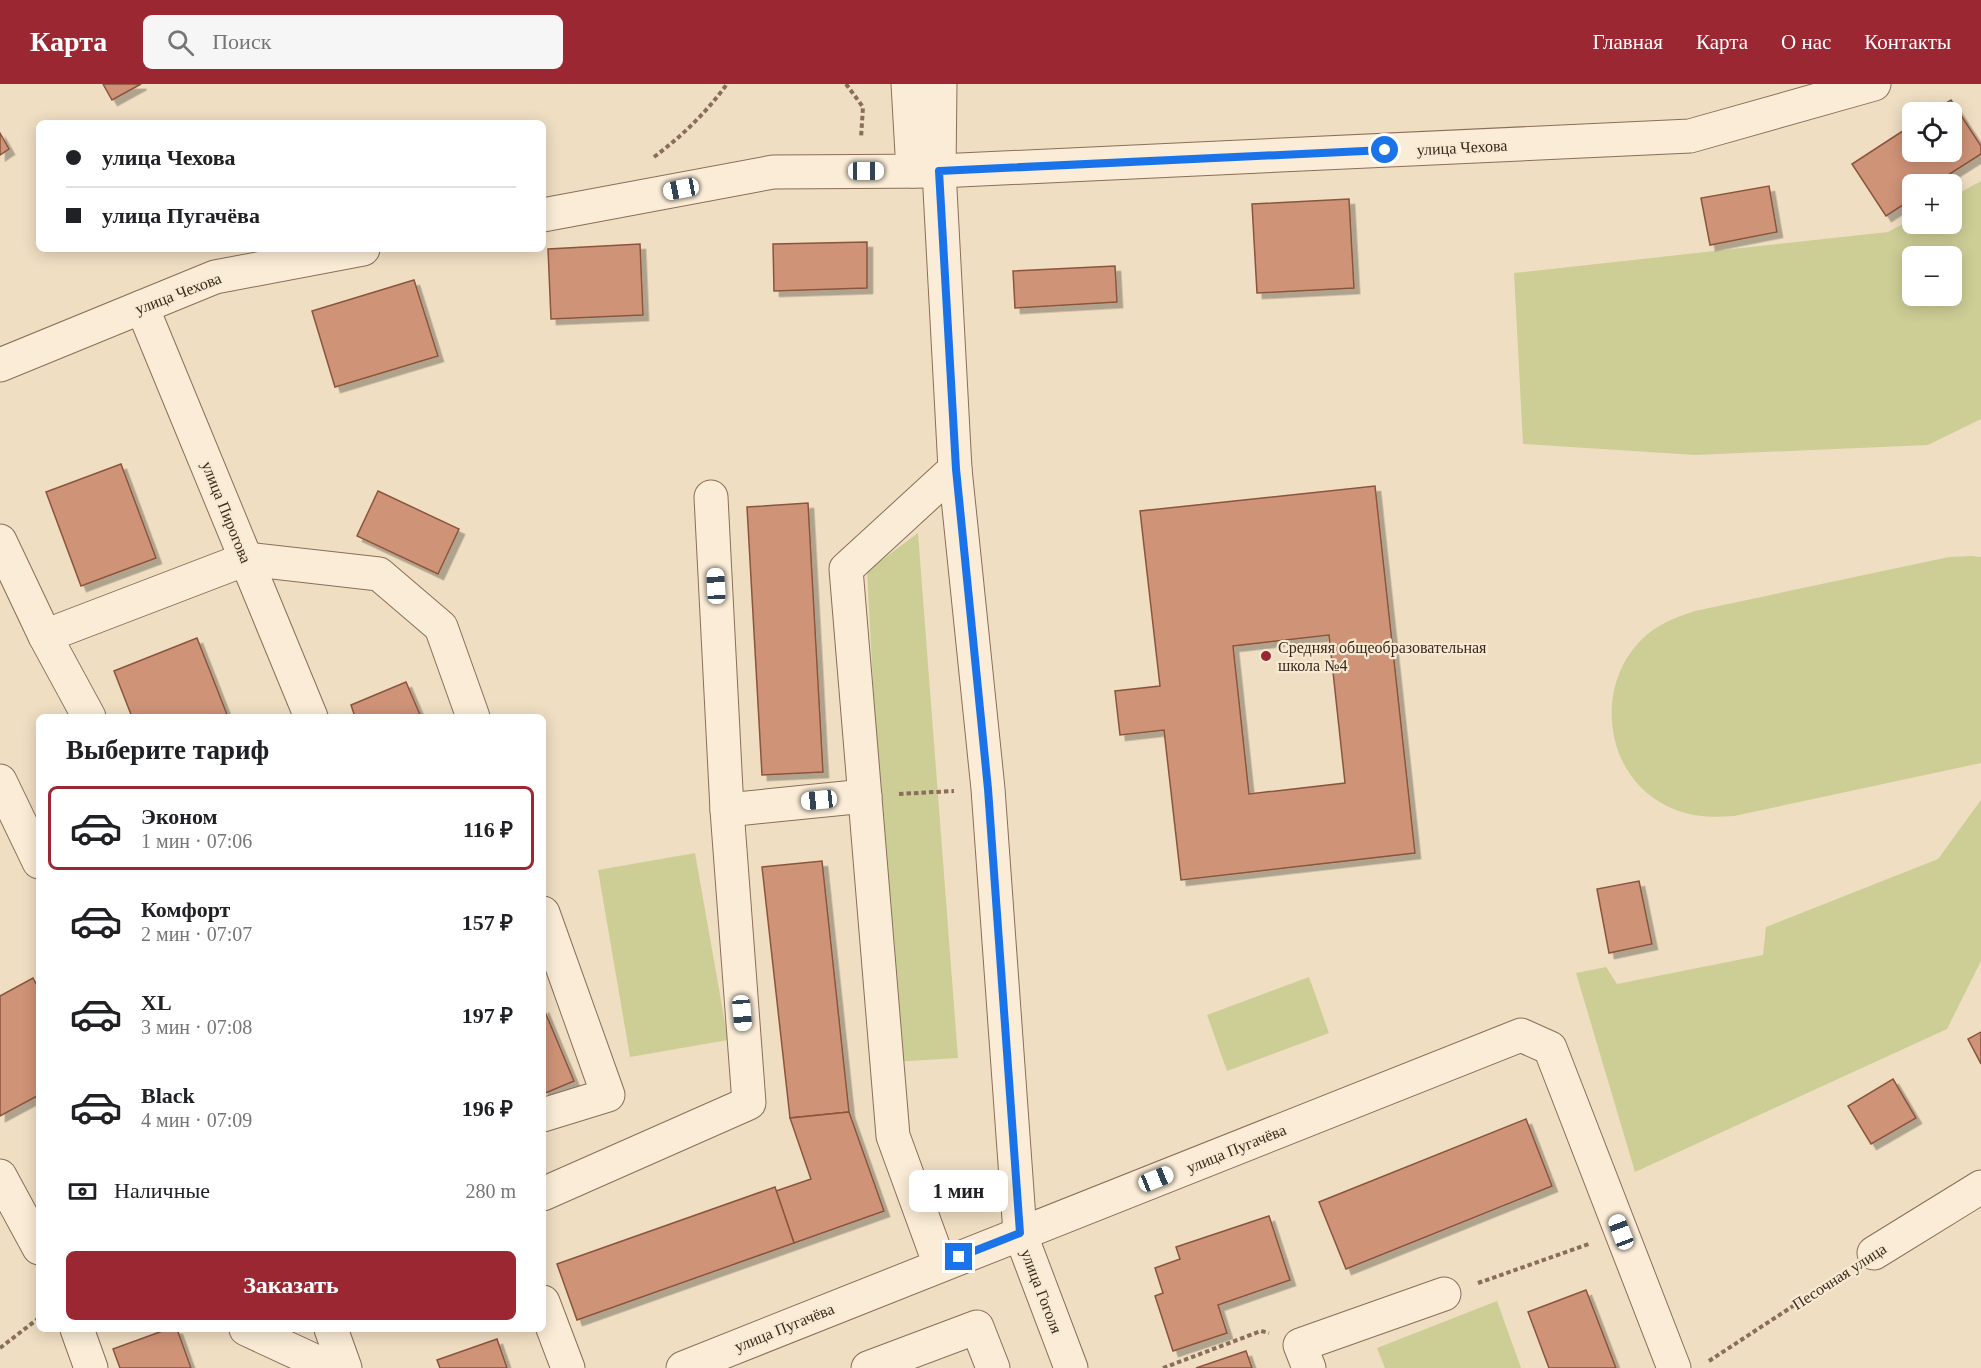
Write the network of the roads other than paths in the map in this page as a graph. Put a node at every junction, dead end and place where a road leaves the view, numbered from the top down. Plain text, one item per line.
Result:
1 (908, 84) edge
2 (940, 84) edge
3 (1874, 84) edge
4 (926, 171) junction
5 (546, 214) edge
6 (347, 252) edge
7 (142, 307) junction
8 (0, 365) edge
9 (956, 469) junction
10 (711, 497) dead end
11 (0, 541) edge
12 (246, 559) junction
13 (45, 636) junction
14 (86, 714) edge
15 (310, 714) edge
16 (472, 714) edge
17 (0, 781) edge
18 (865, 796) junction
19 (727, 810) junction
20 (36, 856) edge
21 (546, 921) edge
22 (546, 1114) edge
23 (0, 1176) edge
24 (1981, 1186) edge
25 (546, 1193) edge
26 (1020, 1233) junction
27 (36, 1242) edge
28 (1874, 1253) road end
29 (940, 1265) junction
30 (1444, 1294) road end
31 (546, 1310) edge
32 (78, 1332) edge
33 (252, 1332) edge
34 (332, 1332) edge
35 (1305, 1357) edge
36 (91, 1368) edge
37 (330, 1368) edge
38 (345, 1368) edge
39 (568, 1368) edge
40 (683, 1368) edge
41 (868, 1368) edge
42 (993, 1368) edge
43 (1071, 1368) edge
44 (1674, 1368) edge

1 - 4 street
2 - 4 street
3 - 4 street, улица Чехова
4 - 5 street, улица Чехова
4 - 9 street, улица Гоголя
6 - 7 street, улица Чехова
7 - 8 street, улица Чехова
7 - 12 street, улица Пирогова
9 - 18 street
9 - 26 street, улица Гоголя
10 - 19 street
11 - 13 street
12 - 13 street
12 - 15 street, улица Пирогова
12 - 16 street
13 - 14 street
17 - 20 street
18 - 19 street
18 - 29 street
19 - 25 street
21 - 22 street
23 - 27 street
24 - 28 street, Песочная улица
26 - 29 street, улица Пугачёва
26 - 43 street, улица Гоголя
26 - 44 street, улица Пугачёва
29 - 40 street, улица Пугачёва
30 - 35 street
31 - 39 street
32 - 36 street
33 - 37 street
34 - 38 street
41 - 42 street

